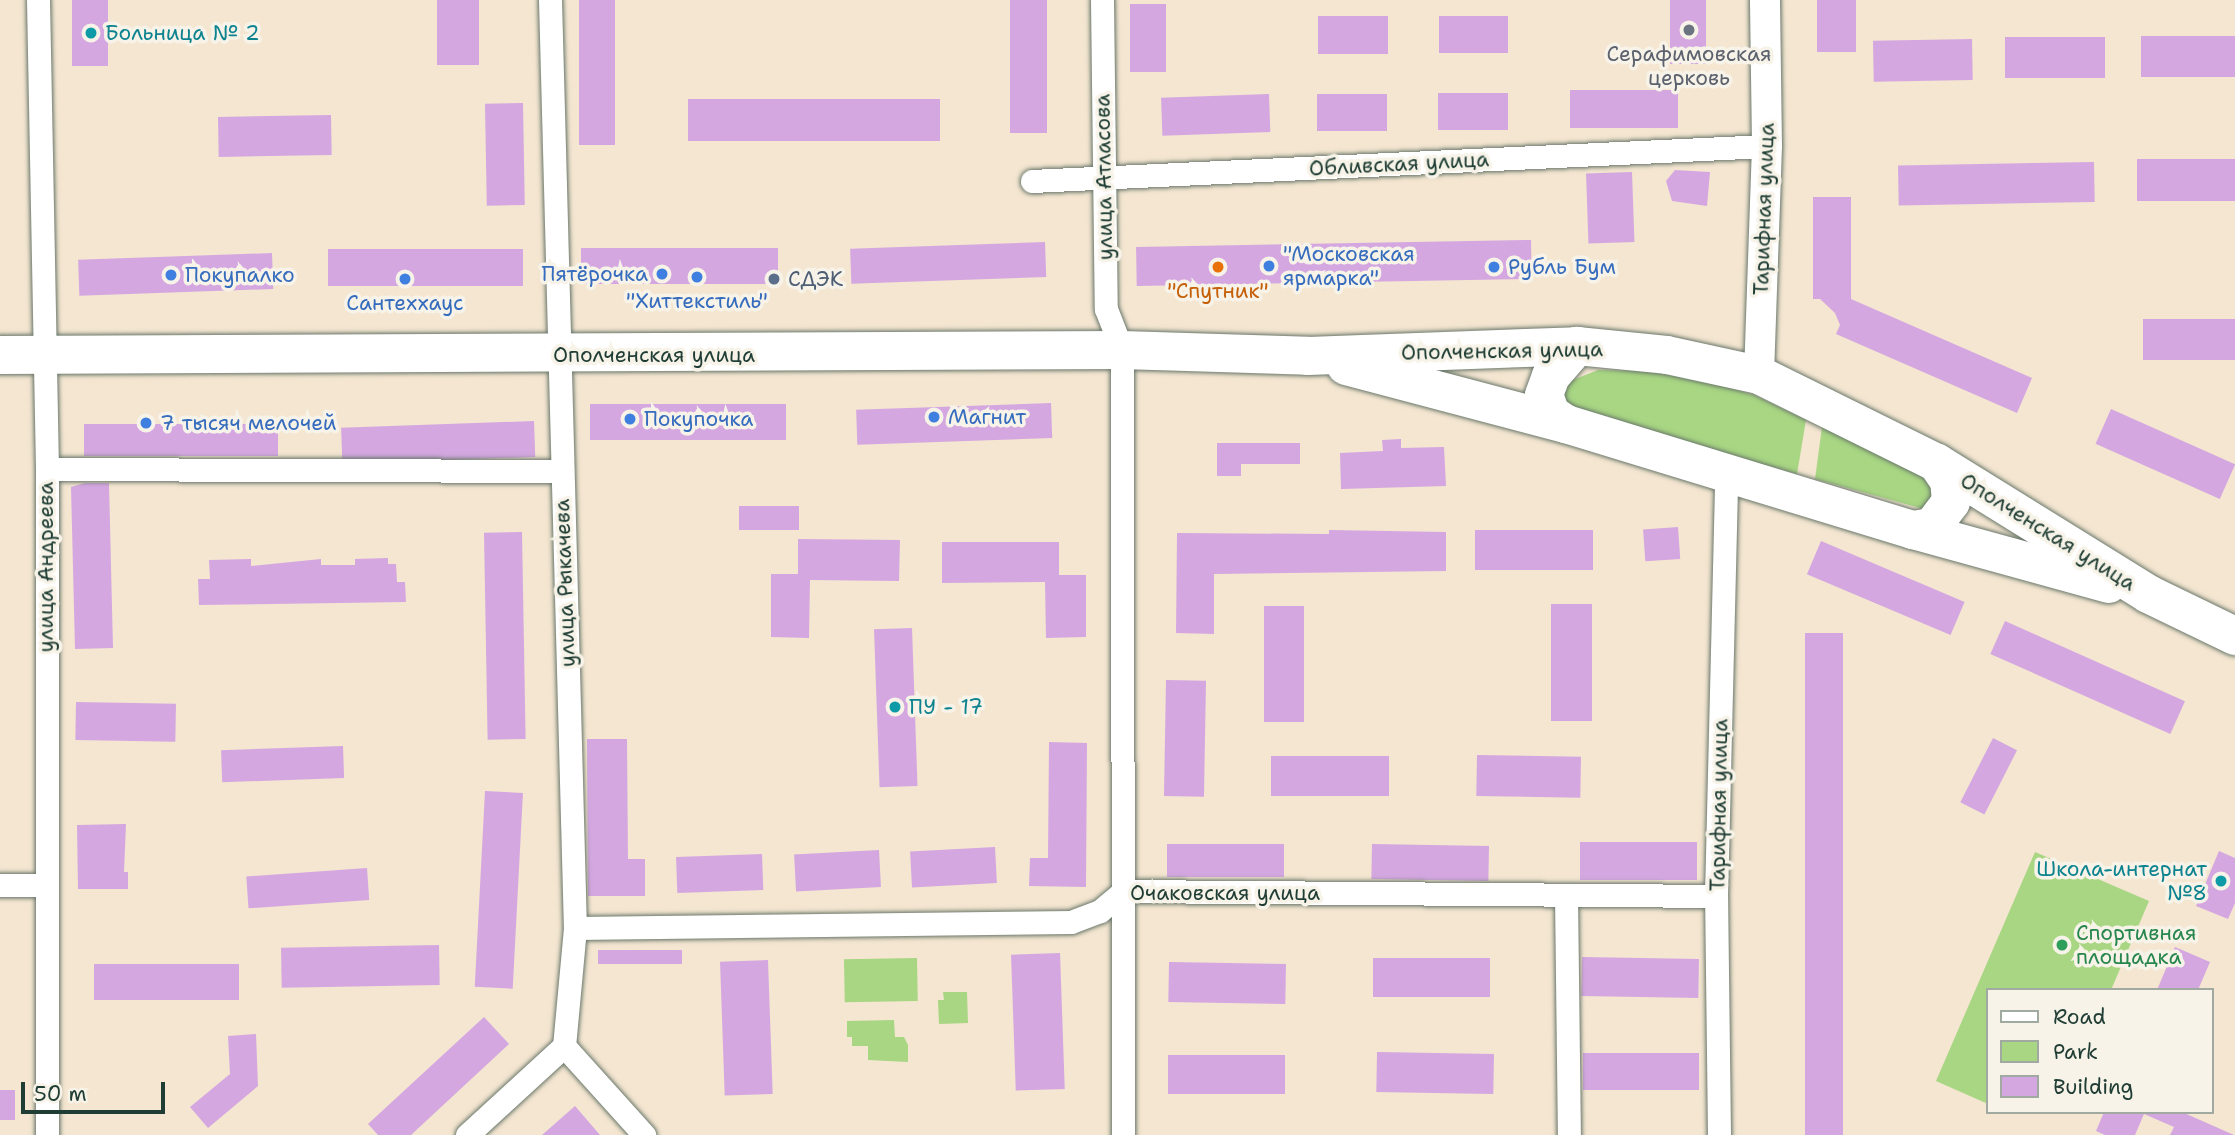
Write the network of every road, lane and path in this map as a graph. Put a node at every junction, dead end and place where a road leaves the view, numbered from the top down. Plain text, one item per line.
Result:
1 (38, 0) edge
2 (550, 0) edge
3 (1102, 0) edge
4 (1765, 0) edge
5 (1767, 146) junction
6 (1105, 178) junction
7 (1032, 181) dead end
8 (1577, 346) junction
9 (1122, 350) junction
10 (0, 355) edge
11 (558, 356) junction
12 (1308, 356) junction
13 (44, 357) junction
14 (1759, 375) junction
15 (1566, 424) junction
16 (1937, 463) junction
17 (47, 469) junction
18 (562, 471) junction
19 (1726, 475) junction
20 (1913, 530) junction
21 (2148, 594) junction
22 (2235, 636) edge
23 (0, 885) edge
24 (44, 885) junction
25 (1124, 891) junction
26 (1566, 895) junction
27 (1716, 896) junction
28 (575, 928) junction
29 (564, 1046) junction
30 (47, 1135) edge
31 (467, 1135) edge
32 (644, 1135) edge
33 (1124, 1135) edge
34 (1569, 1135) edge
35 (1719, 1135) edge

1 - 13 street, улица Андреева
2 - 11 street, улица Рыкачева
3 - 6 street, улица Атласова
4 - 5 street, Тарифная улица
5 - 6 street, Обливская улица
5 - 14 street, Тарифная улица
6 - 7 street, Обливская улица
6 - 9 street, улица Атласова
8 - 12 highway, Ополченская улица
8 - 14 highway, Ополченская улица
8 - 15 highway
9 - 11 highway, Ополченская улица
9 - 12 highway, Ополченская улица
9 - 25 street
10 - 13 highway, Ополченская улица
11 - 13 highway, Ополченская улица
11 - 18 street, улица Рыкачева
12 - 15 highway, Ополченская улица
13 - 17 street, улица Андреева
14 - 16 highway, Ополченская улица
15 - 19 highway, Ополченская улица
16 - 20 highway
16 - 21 highway, Ополченская улица
17 - 18 street
17 - 24 street, улица Андреева
18 - 28 street, улица Рыкачева
19 - 20 highway, Ополченская улица
19 - 27 street, Тарифная улица
20 - 21 highway, Ополченская улица
21 - 22 highway
23 - 24 street
24 - 30 street, улица Андреева
25 - 26 street, Очаковская улица
25 - 28 street, Очаковская улица
25 - 33 street
26 - 27 street, Очаковская улица
26 - 34 street
27 - 35 street, Тарифная улица
28 - 29 street, улица Рыкачева
29 - 31 street
29 - 32 street

